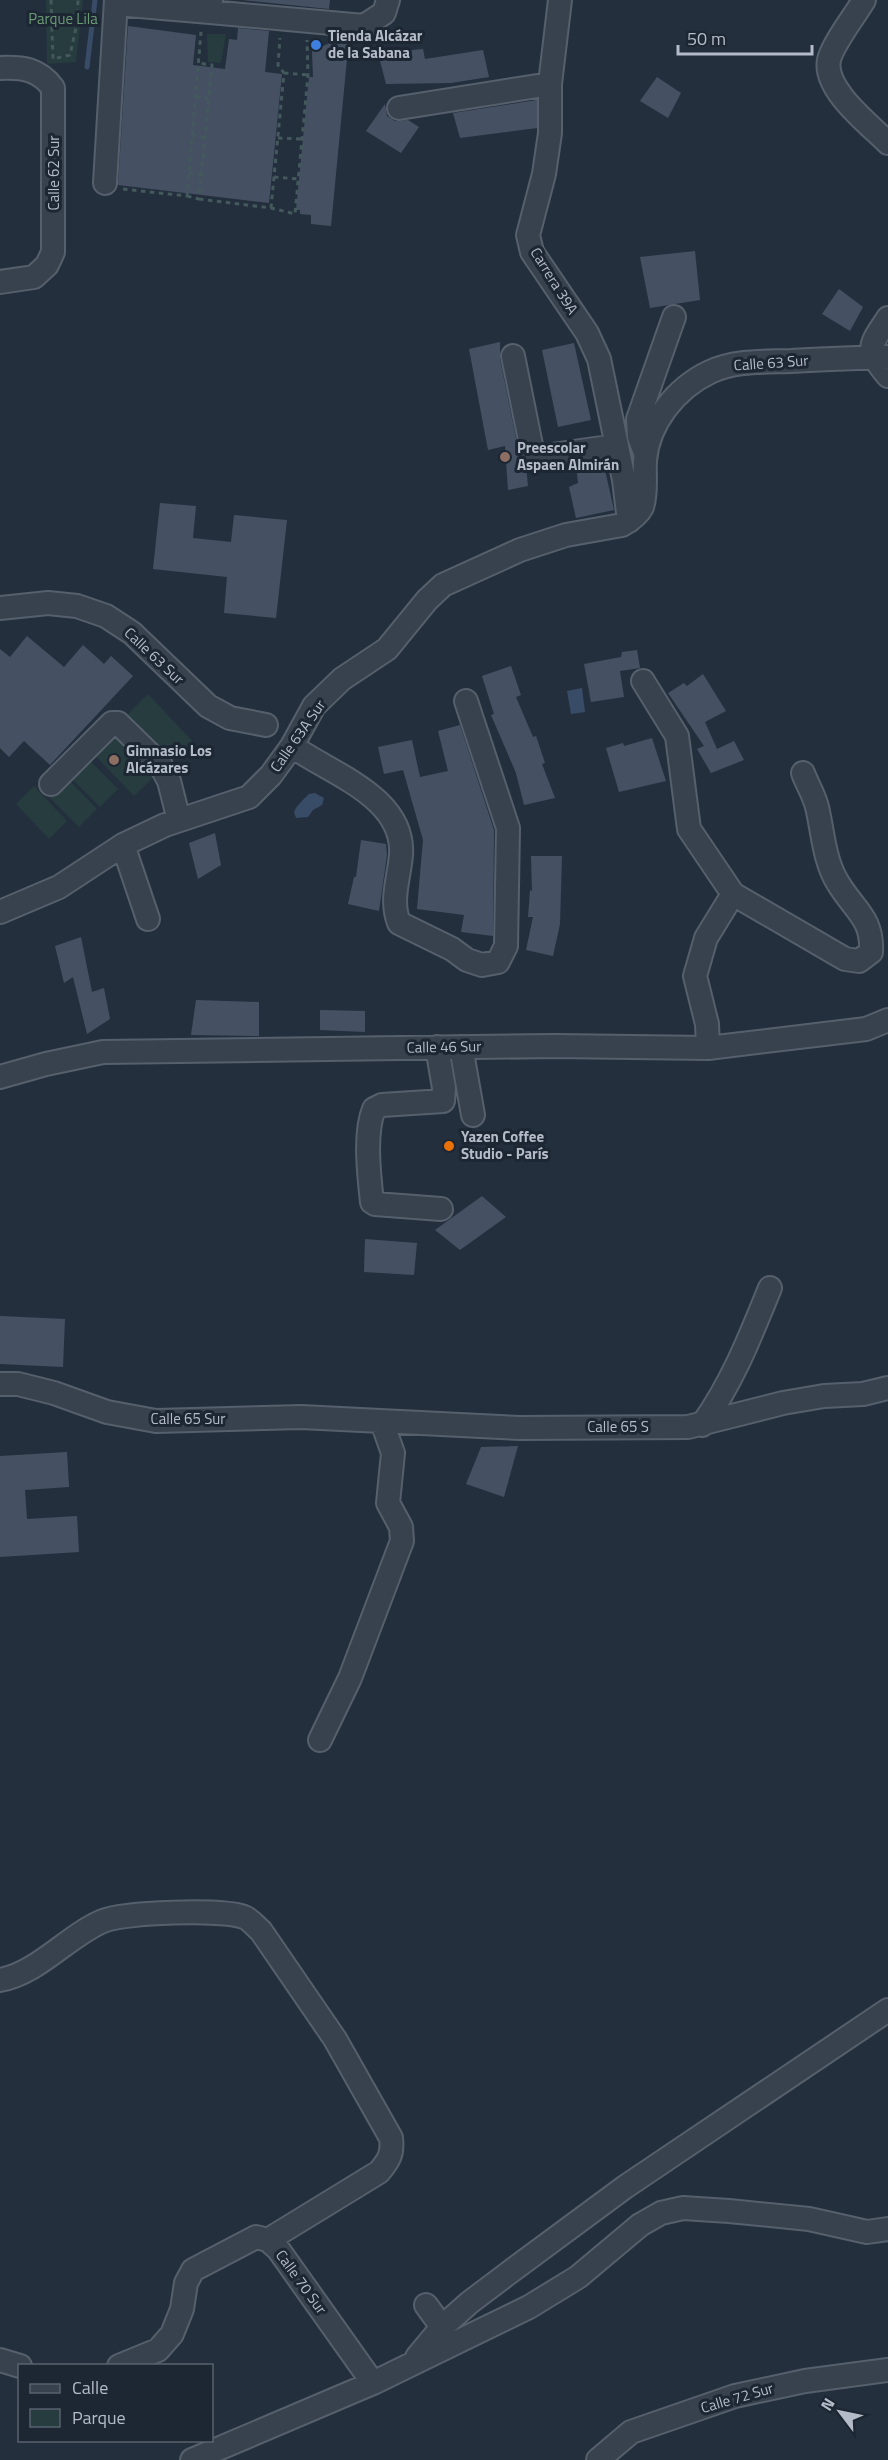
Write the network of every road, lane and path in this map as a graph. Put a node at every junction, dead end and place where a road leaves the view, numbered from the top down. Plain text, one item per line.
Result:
1 (51, 0) edge
2 (78, 0) edge
3 (388, 0) edge
4 (560, 0) edge
5 (864, 0) edge
6 (116, 2) edge
7 (207, 14) edge
8 (52, 21) junction
9 (77, 23) junction
10 (281, 29) dead end
11 (307, 32) dead end
12 (198, 63) junction
13 (0, 68) edge
14 (284, 73) junction
15 (308, 75) junction
16 (550, 84) junction
17 (196, 96) junction
18 (208, 99) junction
19 (399, 108) dead end
20 (192, 135) junction
21 (205, 138) junction
22 (278, 138) junction
23 (302, 140) junction
24 (888, 143) edge
25 (189, 173) junction
26 (202, 175) junction
27 (274, 177) junction
28 (298, 179) junction
29 (113, 186) joint
30 (187, 196) junction
31 (199, 199) junction
32 (271, 208) junction
33 (0, 282) edge
34 (674, 317) dead end
35 (888, 318) edge
36 (513, 356) dead end
37 (881, 357) edge
38 (888, 376) edge
39 (616, 446) junction
40 (645, 454) junction
41 (620, 524) junction
42 (0, 608) edge
43 (643, 681) dead end
44 (466, 702) dead end
45 (267, 725) dead end
46 (292, 746) junction
47 (803, 772) dead end
48 (51, 784) dead end
49 (179, 820) junction
50 (123, 845) junction
51 (733, 894) junction
52 (0, 912) edge
53 (148, 919) dead end
54 (888, 1020) edge
55 (437, 1047) junction
56 (461, 1047) junction
57 (708, 1048) junction
58 (0, 1077) edge
59 (472, 1115) dead end
60 (441, 1209) dead end
61 (770, 1288) dead end
62 (0, 1384) edge
63 (888, 1388) edge
64 (344, 1420) joint
65 (382, 1422) junction
66 (702, 1425) junction
67 (320, 1740) dead end
68 (0, 1980) edge
69 (888, 2010) edge
70 (888, 2229) edge
71 (268, 2240) junction
72 (506, 2275) junction
73 (426, 2305) dead end
74 (529, 2307) junction
75 (442, 2327) junction
76 (0, 2360) edge
77 (413, 2362) junction
78 (124, 2364) edge
79 (18, 2365) edge
80 (888, 2370) edge
81 (373, 2384) junction
82 (192, 2460) edge
83 (598, 2460) edge

1 - 8 path
2 - 9 path
3 - 7 street
4 - 16 street, Carrera 39A
5 - 24 street
6 - 7 street
6 - 29 street
7 - 12 path
8 - 9 path
8 - 9 path
10 - 14 path
11 - 15 path
12 - 17 path
12 - 18 path
13 - 33 street, Calle 62 Sur
14 - 15 path
14 - 22 path
15 - 23 path
16 - 19 street
16 - 39 street, Carrera 39A
17 - 18 path
17 - 20 path
18 - 21 path
20 - 21 path
20 - 25 path
21 - 26 path
22 - 23 path
22 - 27 path
23 - 28 path
25 - 26 path
25 - 30 path
26 - 31 path
27 - 28 path
27 - 32 path
28 - 32 path
29 - 30 path
30 - 31 path
31 - 32 path
34 - 40 street
35 - 37 street
36 - 39 street
37 - 38 street
37 - 40 street, Calle 63 Sur
39 - 41 street, Carrera 39A
40 - 41 street, Calle 63 Sur
41 - 46 street, Calle 63A Sur
42 - 45 street, Calle 63 Sur
43 - 51 street
44 - 46 street
46 - 49 street, Calle 63A Sur
47 - 51 street
48 - 49 street
49 - 50 street, Calle 63A Sur
50 - 52 street, Calle 63A Sur
50 - 53 street
51 - 57 street
54 - 57 street, Calle 46 Sur
55 - 56 street, Calle 46 Sur
55 - 58 street, Calle 46 Sur
55 - 60 street
56 - 57 street, Calle 46 Sur
56 - 59 street
61 - 66 street
62 - 64 street, Calle 65 Sur
63 - 66 street, Calle 65 S
64 - 65 street, Calle 65 S
65 - 66 street, Calle 65 S
65 - 67 street
68 - 71 street
69 - 72 street
70 - 74 street
71 - 78 street, Calle 70 Sur
71 - 81 street, Calle 70 Sur
72 - 74 street
72 - 75 street
73 - 75 street
74 - 77 street
75 - 77 street
76 - 79 street
77 - 81 street
80 - 83 street, Calle 72 Sur
81 - 82 street

